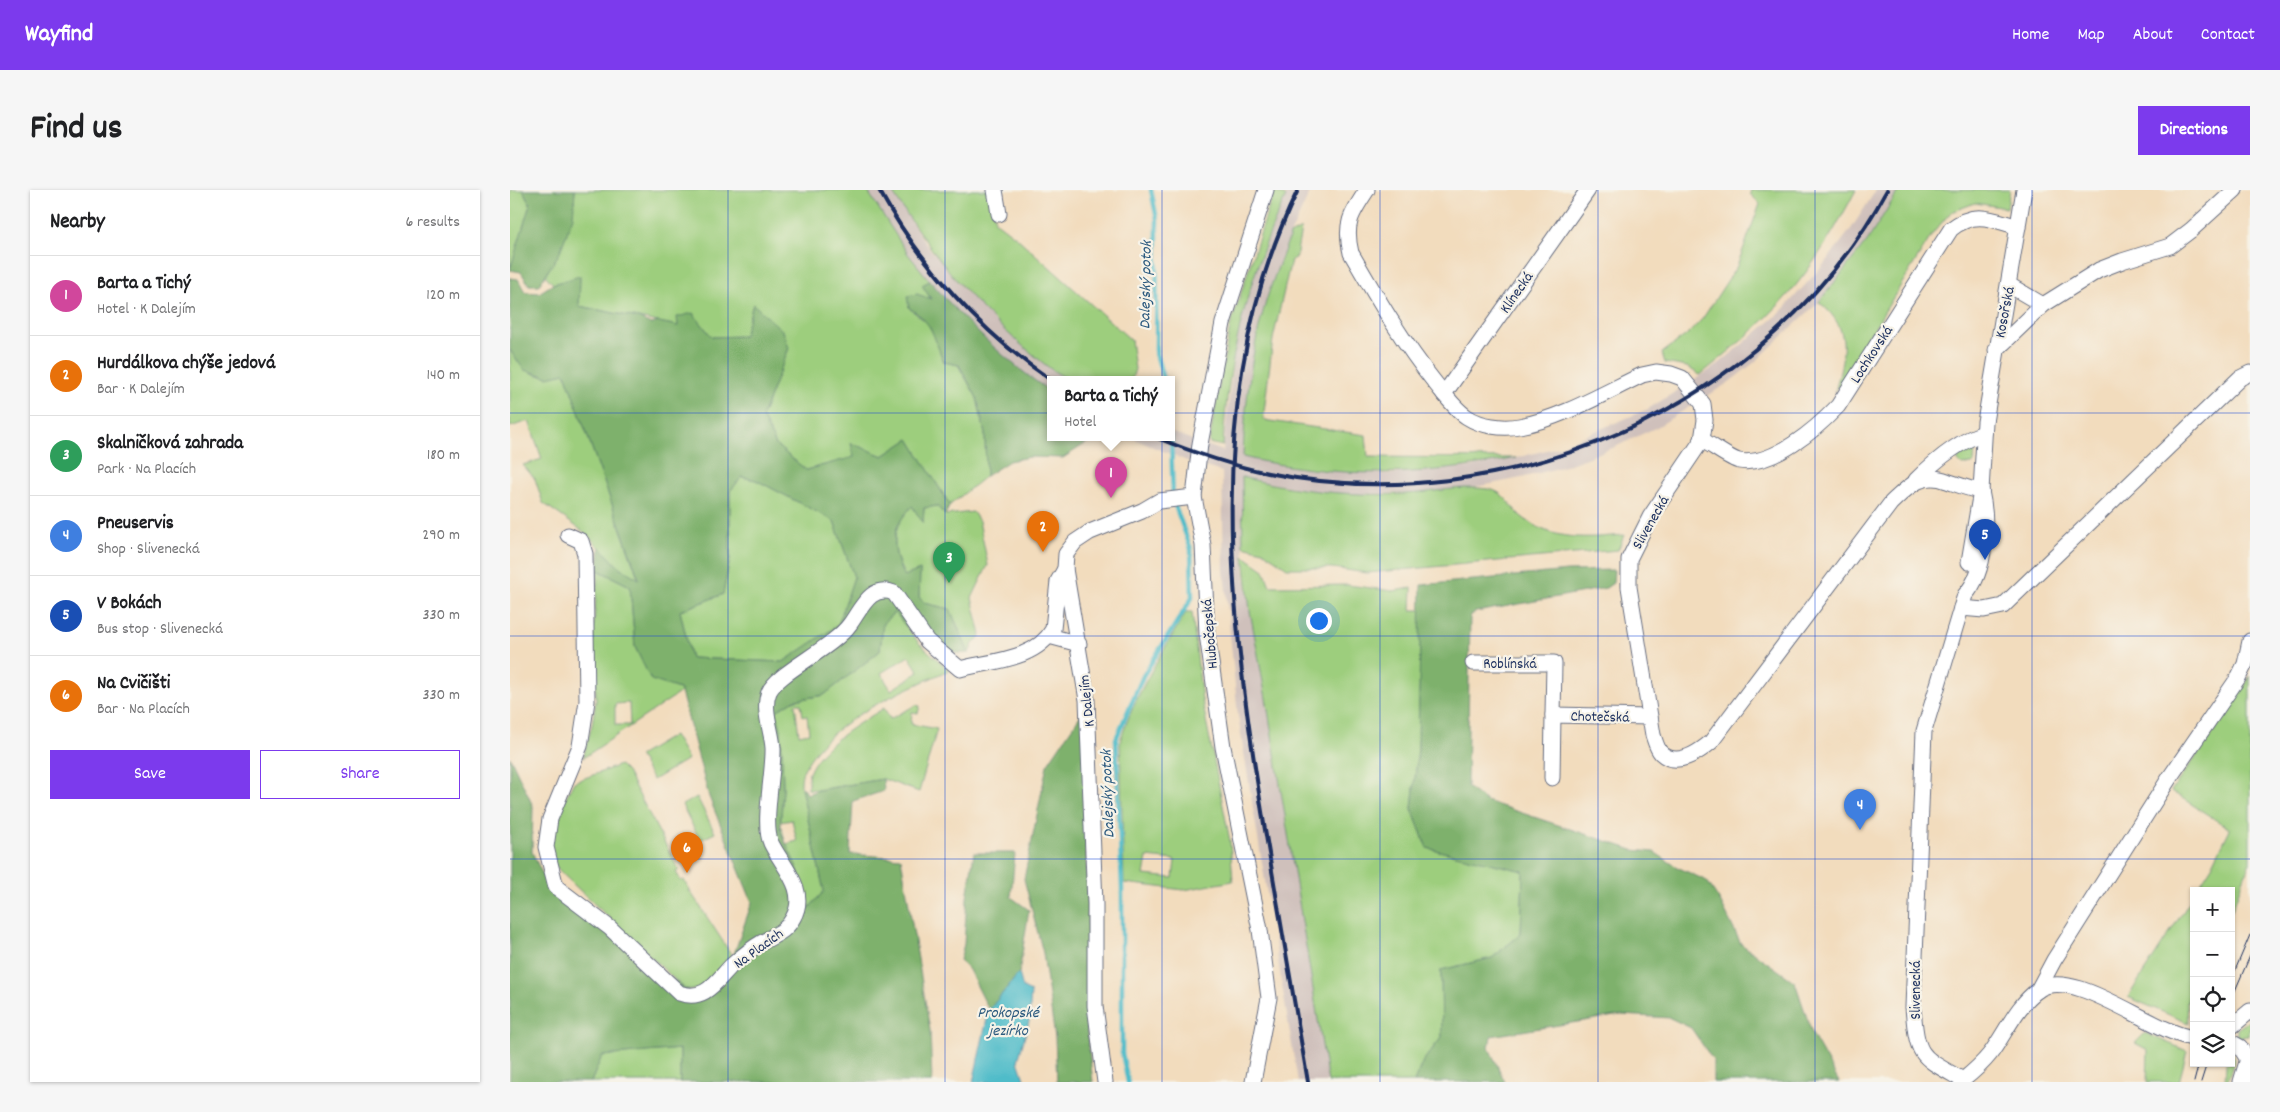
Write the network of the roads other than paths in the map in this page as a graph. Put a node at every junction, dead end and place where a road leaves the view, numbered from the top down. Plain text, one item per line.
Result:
1 (995, 190) edge
2 (1266, 190) edge
3 (1367, 190) edge
4 (1588, 190) edge
5 (2024, 190) edge
6 (2235, 190) edge
7 (999, 214) dead end
8 (2018, 227) junction
9 (2009, 285) junction
10 (2043, 305) junction
11 (1996, 350) junction
12 (2250, 373) edge
13 (1444, 394) junction
14 (1984, 434) junction
15 (1702, 440) junction
16 (1910, 485) junction
17 (1981, 491) junction
18 (1187, 498) junction
19 (568, 535) dead end
20 (1065, 569) junction
21 (1963, 602) junction
22 (1049, 636) junction
23 (2250, 641) edge
24 (1078, 644) junction
25 (1473, 663) dead end
26 (1553, 715) junction
27 (1650, 717) junction
28 (1552, 778) dead end
29 (2038, 990) junction
30 (2250, 1012) edge
31 (2235, 1024) edge
32 (2190, 1037) edge
33 (2235, 1044) edge
34 (2250, 1060) edge
35 (1963, 1081) edge
36 (1106, 1082) edge
37 (1253, 1082) edge
38 (2243, 1082) edge

1 - 7 street
2 - 18 street, Hlubočepská
3 - 13 street, Slivenecká
4 - 13 street, Klínecká
5 - 8 street, Kosořská
6 - 10 street
8 - 9 street, Kosořská
8 - 15 street, Lochkovská
9 - 10 street
9 - 11 street, Kosořská
10 - 11 street
11 - 14 street, Kosořská
12 - 21 street
13 - 15 street, Slivenecká
14 - 16 street
14 - 17 street, Kosořská
15 - 27 street, Slivenecká
16 - 17 street, Slivenecká
16 - 27 street, Slivenecká
17 - 21 street, Slivenecká
18 - 20 street, K Dalejím
18 - 37 street, Hlubočepská
19 - 22 street, Na Placích
20 - 22 street
20 - 24 street, K Dalejím
21 - 35 street, Slivenecká
22 - 24 street
23 - 29 street, Slivenecká
24 - 36 street, K Dalejím
25 - 26 street, Roblínská
26 - 27 street, Chotečská
26 - 28 street, Chotečská
29 - 32 street
29 - 35 street, Slivenecká
30 - 31 street
33 - 34 street
34 - 38 main road

